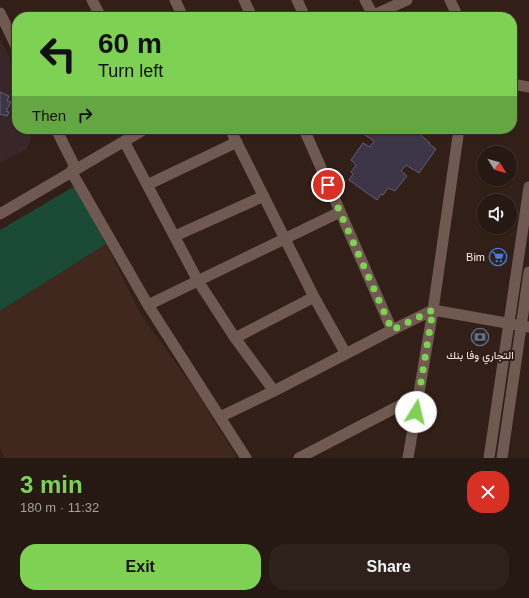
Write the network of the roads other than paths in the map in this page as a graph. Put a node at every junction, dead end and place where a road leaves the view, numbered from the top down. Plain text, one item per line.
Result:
1 (92, 0) edge
2 (175, 0) edge
3 (244, 0) edge
4 (297, 0) edge
5 (365, 0) edge
6 (407, 0) edge
7 (450, 0) edge
8 (98, 12) edge
9 (181, 12) edge
10 (250, 12) edge
11 (303, 12) edge
12 (370, 12) edge
13 (381, 12) edge
14 (456, 12) edge
15 (0, 13) edge
16 (12, 38) edge
17 (517, 85) edge
18 (529, 88) edge
19 (58, 134) edge
20 (136, 134) edge
21 (233, 134) edge
22 (306, 134) edge
23 (458, 134) edge
24 (124, 141) junction
25 (237, 142) junction
26 (73, 170) junction
27 (147, 185) junction
28 (529, 187) edge
29 (264, 196) junction
30 (340, 212) junction
31 (0, 214) edge
32 (175, 236) junction
33 (285, 239) junction
34 (529, 272) edge
35 (198, 281) junction
36 (314, 297) junction
37 (148, 305) junction
38 (433, 310) junction
39 (509, 324) junction
40 (525, 327) edge
41 (392, 330) junction
42 (235, 338) junction
43 (346, 354) junction
44 (274, 391) junction
45 (418, 396) junction
46 (220, 417) junction
47 (246, 458) edge
48 (299, 458) edge
49 (408, 458) edge
50 (489, 458) edge
51 (502, 458) edge

1 - 8 street
2 - 9 street
3 - 10 street
4 - 11 street
5 - 12 street
6 - 13 street
7 - 14 street
15 - 16 street
17 - 18 street
19 - 26 street
20 - 24 street
21 - 25 street
22 - 30 street
23 - 38 street
24 - 26 street
24 - 27 street
25 - 27 street
25 - 29 street
26 - 31 street
26 - 37 street
27 - 32 street
28 - 39 street
29 - 32 street
29 - 33 street
30 - 33 street
30 - 41 street
32 - 35 street
33 - 35 street
33 - 36 street
34 - 40 street
35 - 37 street
35 - 42 street
36 - 42 street
36 - 43 street
37 - 46 street
38 - 39 street
38 - 41 street
38 - 45 street
39 - 40 street
39 - 50 street
40 - 51 street
41 - 43 street
42 - 44 street
43 - 44 street
44 - 46 street
45 - 48 street
45 - 49 street
46 - 47 street

